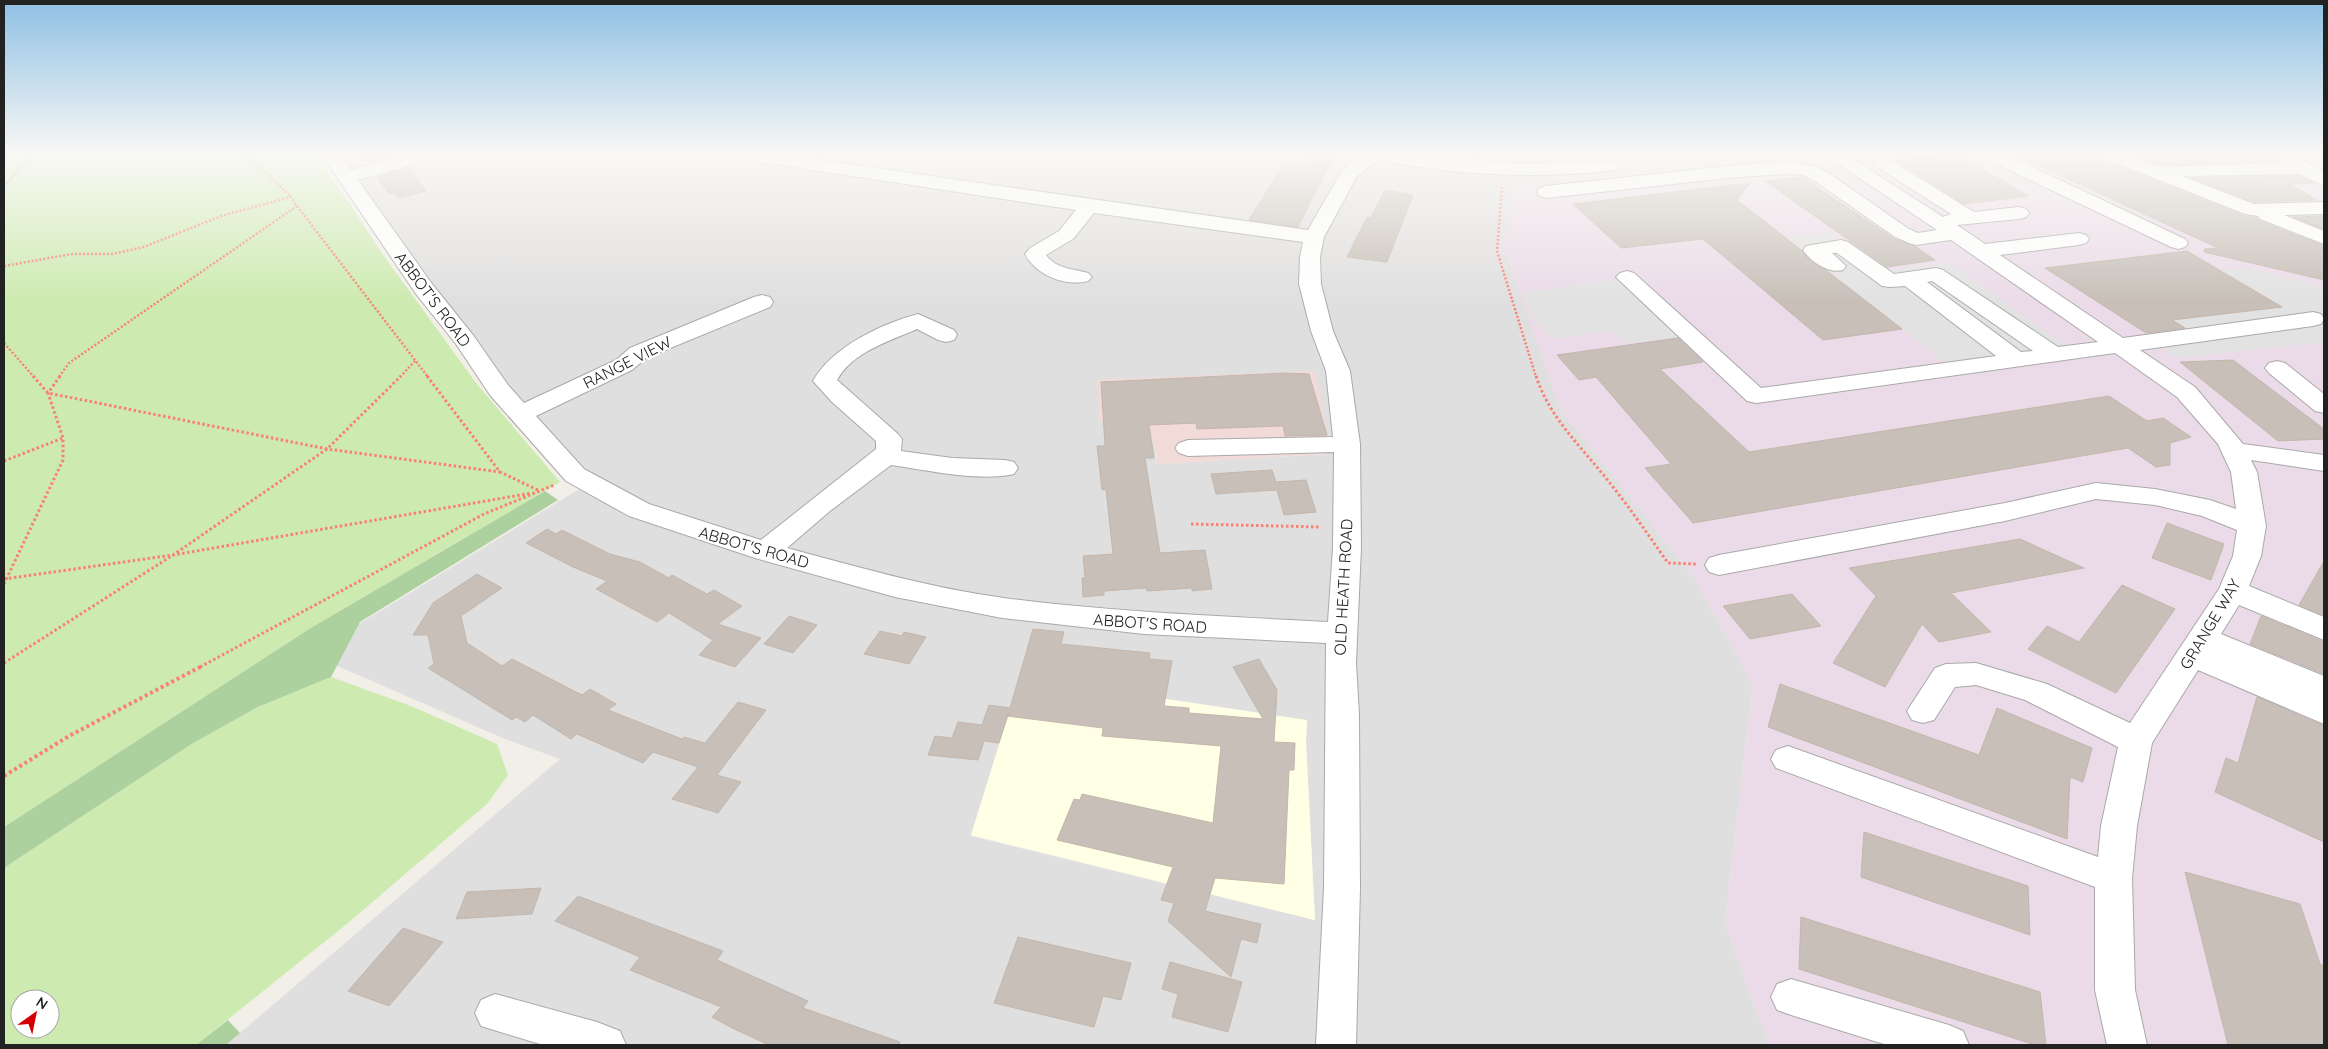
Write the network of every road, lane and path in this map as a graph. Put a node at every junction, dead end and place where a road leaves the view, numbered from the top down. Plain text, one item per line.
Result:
1 (268, 204) edge
2 (365, 204) edge
3 (1074, 204) edge
4 (1333, 204) edge
5 (1503, 204) edge
6 (1860, 204) edge
7 (1919, 204) edge
8 (1931, 204) edge
9 (2095, 204) edge
10 (2236, 204) edge
11 (297, 206) joint
12 (1088, 206) junction
13 (2324, 208) edge
14 (2252, 210) junction
15 (2019, 213) dead end
16 (1954, 224) junction
17 (1314, 237) junction
18 (2324, 238) edge
19 (2079, 239) dead end
20 (2178, 243) dead end
21 (1980, 251) junction
22 (4, 266) edge
23 (1836, 266) dead end
24 (1081, 277) dead end
25 (1627, 277) dead end
26 (1909, 279) junction
27 (762, 302) dead end
28 (2313, 319) dead end
29 (946, 335) dead end
30 (4, 343) edge
31 (2116, 346) junction
32 (2054, 355) junction
33 (2016, 360) junction
34 (415, 361) junction
35 (2277, 368) dead end
36 (48, 393) junction
37 (2324, 406) edge
38 (521, 414) junction
39 (63, 438) junction
40 (1347, 444) junction
41 (1188, 448) dead end
42 (326, 449) junction
43 (2234, 450) junction
44 (886, 456) junction
45 (4, 462) edge
46 (2324, 463) edge
47 (1005, 468) dead end
48 (500, 472) junction
49 (575, 475) junction
50 (540, 491) junction
51 (1191, 524) dead end
52 (2252, 526) junction
53 (1347, 527) junction
54 (765, 551) junction
55 (172, 555) junction
56 (1719, 565) joint
57 (5, 579) edge
58 (4, 584) edge
59 (2233, 591) junction
60 (2324, 629) edge
61 (1341, 633) junction
62 (2197, 647) junction
63 (4, 663) edge
64 (2324, 689) edge
65 (1923, 711) dead end
66 (2324, 712) edge
67 (2136, 741) junction
68 (1788, 759) dead end
69 (4, 776) edge
70 (2114, 878) junction
71 (1791, 997) dead end
72 (496, 1013) dead end
73 (606, 1045) edge
74 (1336, 1045) edge
75 (1949, 1045) edge
76 (2127, 1045) edge

1 - 22 path
2 - 38 street, ABBOT'S ROAD
3 - 12 street
4 - 17 street, OLD HEATH ROAD
5 - 56 path
6 - 16 street
7 - 16 street, GRANGE WAY
8 - 16 street
9 - 20 street
10 - 14 street
11 - 34 path
11 - 36 path
12 - 17 street
12 - 24 street
13 - 14 street
14 - 18 street
15 - 16 street
16 - 21 street, GRANGE WAY
17 - 40 street, OLD HEATH ROAD
19 - 21 street
21 - 31 street, GRANGE WAY
23 - 26 street
25 - 33 street
26 - 32 street
26 - 33 street
27 - 38 street, RANGE VIEW
28 - 31 street
29 - 44 street
30 - 36 path
31 - 32 street
31 - 43 street, GRANGE WAY
32 - 33 street
34 - 42 path
34 - 48 path
35 - 37 street
36 - 39 path
36 - 42 path
38 - 49 street, ABBOT'S ROAD
39 - 45 path
39 - 57 path
40 - 41 street
40 - 53 street, OLD HEATH ROAD
42 - 48 path
42 - 55 path
43 - 46 street
43 - 52 street, GRANGE WAY
44 - 47 street
44 - 54 street
48 - 50 path
49 - 50 path
49 - 54 street, ABBOT'S ROAD
50 - 55 path
50 - 69 path
51 - 53 path
52 - 56 street
52 - 59 street, GRANGE WAY
53 - 61 street, OLD HEATH ROAD
54 - 61 street, ABBOT'S ROAD
55 - 57 path
55 - 63 path
57 - 58 path
59 - 60 street
59 - 62 street, GRANGE WAY
61 - 74 street, OLD HEATH ROAD
62 - 64 street
62 - 66 street
62 - 67 street, GRANGE WAY
65 - 67 street
67 - 70 street, GRANGE WAY
68 - 70 street
70 - 76 street, GRANGE WAY
71 - 75 street
72 - 73 street

